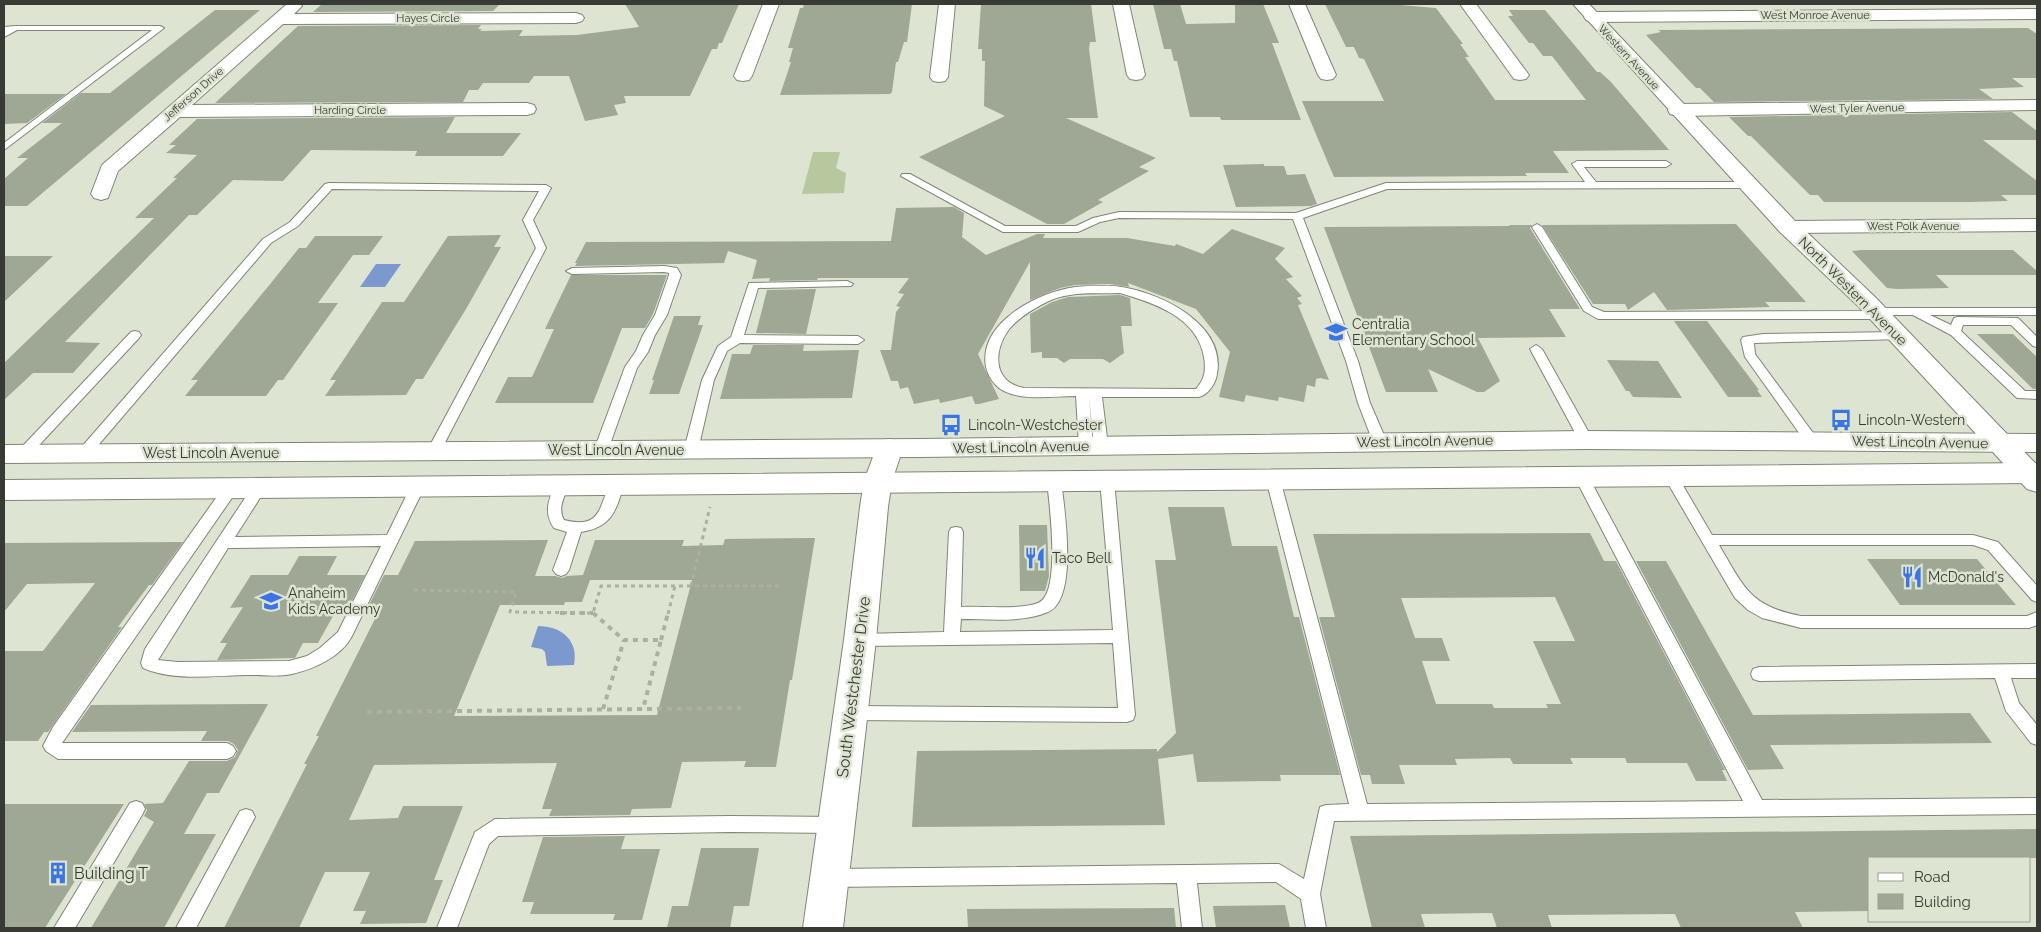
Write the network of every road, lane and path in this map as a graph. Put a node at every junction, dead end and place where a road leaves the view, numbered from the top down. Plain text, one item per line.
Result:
1 (297, 4) edge
2 (771, 4) edge
3 (947, 4) edge
4 (1121, 4) edge
5 (1297, 4) edge
6 (1468, 4) edge
7 (1586, 10) edge
8 (2037, 14) edge
9 (576, 18) dead end
10 (280, 19) junction
11 (14, 28) junction
12 (4, 29) edge
13 (4, 35) edge
14 (1136, 75) dead end
15 (1327, 75) dead end
16 (1520, 75) dead end
17 (743, 76) dead end
18 (939, 77) dead end
19 (2037, 106) edge
20 (527, 109) dead end
21 (174, 110) junction
22 (1678, 110) junction
23 (4, 147) edge
24 (1666, 164) dead end
25 (906, 176) dead end
26 (1593, 186) junction
27 (1749, 186) junction
28 (101, 194) dead end
29 (1297, 216) junction
30 (2037, 225) edge
31 (1537, 227) dead end
32 (1788, 227) junction
33 (572, 270) dead end
34 (847, 284) dead end
35 (2037, 311) edge
36 (1912, 312) junction
37 (1877, 313) junction
38 (2037, 319) edge
39 (2014, 322) junction
40 (1956, 332) junction
41 (135, 335) dead end
42 (1899, 336) junction
43 (737, 339) junction
44 (858, 340) dead end
45 (2037, 343) edge
46 (1536, 349) dead end
47 (1089, 393) junction
48 (2037, 395) edge
49 (1586, 440) junction
50 (1812, 441) junction
51 (1380, 442) junction
52 (2000, 443) junction
53 (2037, 443) edge
54 (1094, 446) junction
55 (889, 448) junction
56 (601, 450) junction
57 (691, 450) junction
58 (434, 451) junction
59 (13, 454) edge
60 (84, 454) junction
61 (1670, 475) junction
62 (1581, 476) junction
63 (2034, 476) edge
64 (1273, 479) junction
65 (1054, 480) junction
66 (1107, 480) junction
67 (878, 482) junction
68 (562, 484) junction
69 (617, 484) junction
70 (418, 486) junction
71 (260, 487) junction
72 (231, 488) junction
73 (4, 490) edge
74 (710, 506) dead end
75 (576, 527) junction
76 (956, 532) dead end
77 (391, 540) junction
78 (1709, 540) junction
79 (224, 543) junction
80 (561, 570) dead end
81 (675, 586) junction
82 (691, 586) junction
83 (783, 586) dead end
84 (414, 590) dead end
85 (2037, 596) edge
86 (593, 613) junction
87 (953, 613) junction
88 (2037, 618) edge
89 (1121, 636) junction
90 (952, 638) junction
91 (624, 640) junction
92 (661, 640) junction
93 (860, 640) junction
94 (2001, 672) junction
95 (2037, 672) edge
96 (1759, 674) dead end
97 (741, 708) dead end
98 (603, 709) junction
99 (643, 709) junction
100 (367, 712) dead end
101 (850, 714) junction
102 (2037, 738) edge
103 (227, 751) dead end
104 (2037, 806) edge
105 (136, 809) dead end
106 (1757, 809) junction
107 (1360, 812) junction
108 (246, 817) dead end
109 (835, 825) junction
110 (1186, 874) junction
111 (829, 878) junction
112 (1310, 894) junction
113 (64, 928) edge
114 (186, 928) edge
115 (447, 928) edge
116 (823, 928) edge
117 (1192, 928) edge
118 (1316, 928) edge

1 - 10 street, Jefferson Drive
2 - 17 street
3 - 18 street
4 - 14 street
5 - 15 street
6 - 16 street
7 - 8 street, West Monroe Avenue
7 - 22 street, Western Avenue
9 - 10 street, Hayes Circle
10 - 21 street, Jefferson Drive
11 - 12 lane
11 - 13 lane
11 - 23 lane
19 - 22 street, West Tyler Avenue
20 - 21 street, Harding Circle
21 - 28 street, Jefferson Drive
22 - 27 street, North Western Avenue
24 - 26 lane
25 - 29 lane
26 - 27 lane
26 - 29 lane
27 - 32 street, North Western Avenue
29 - 51 lane
30 - 32 street, West Polk Avenue
31 - 37 lane
32 - 37 street, North Western Avenue
33 - 56 lane
34 - 43 lane
35 - 36 lane
36 - 37 lane
36 - 40 lane
37 - 42 street, North Western Avenue
38 - 39 lane
39 - 40 lane
39 - 45 lane
40 - 48 lane
41 - 59 lane
42 - 50 lane
42 - 52 street, North Western Avenue
43 - 44 lane
43 - 57 lane
46 - 49 lane
47 - 47 lane
47 - 54 lane
49 - 50 street, West Lincoln Avenue
49 - 51 street, West Lincoln Avenue
50 - 52 street, West Lincoln Avenue
51 - 54 street, West Lincoln Avenue
52 - 53 street, West Lincoln Avenue
52 - 63 street, North Western Avenue
54 - 55 street, West Lincoln Avenue
55 - 57 street, West Lincoln Avenue
55 - 67 street, South Westchester Drive
56 - 57 street, West Lincoln Avenue
56 - 58 street, West Lincoln Avenue
58 - 60 street, West Lincoln Avenue
58 - 60 lane
59 - 60 street, West Lincoln Avenue
61 - 62 street
61 - 63 street
61 - 78 lane
62 - 64 street
62 - 106 lane
64 - 66 street
64 - 107 lane
65 - 66 street
65 - 67 street
65 - 87 lane
66 - 89 lane
67 - 69 street
67 - 93 street, South Westchester Drive
68 - 69 street
68 - 70 street
68 - 75 lane
69 - 75 lane
70 - 71 street
70 - 77 lane
71 - 72 street
71 - 79 lane
72 - 73 street
72 - 103 lane
74 - 82 path
75 - 80 lane
76 - 87 lane
77 - 79 lane
77 - 79 lane
78 - 85 lane
78 - 88 lane
81 - 82 path
81 - 86 path
81 - 92 path
82 - 83 path
84 - 86 path
86 - 91 path
87 - 90 lane
89 - 90 lane
89 - 101 lane
90 - 93 lane
91 - 92 path
91 - 98 path
92 - 99 path
93 - 101 street, South Westchester Drive
94 - 95 lane
94 - 96 lane
94 - 102 lane
97 - 99 path
98 - 99 path
98 - 100 path
101 - 109 street, South Westchester Drive
104 - 106 lane
105 - 113 lane
106 - 107 lane
107 - 112 lane
108 - 114 lane
109 - 111 street, South Westchester Drive
109 - 115 lane
110 - 111 lane
110 - 112 lane
110 - 117 lane
111 - 116 street, South Westchester Drive
112 - 118 lane

